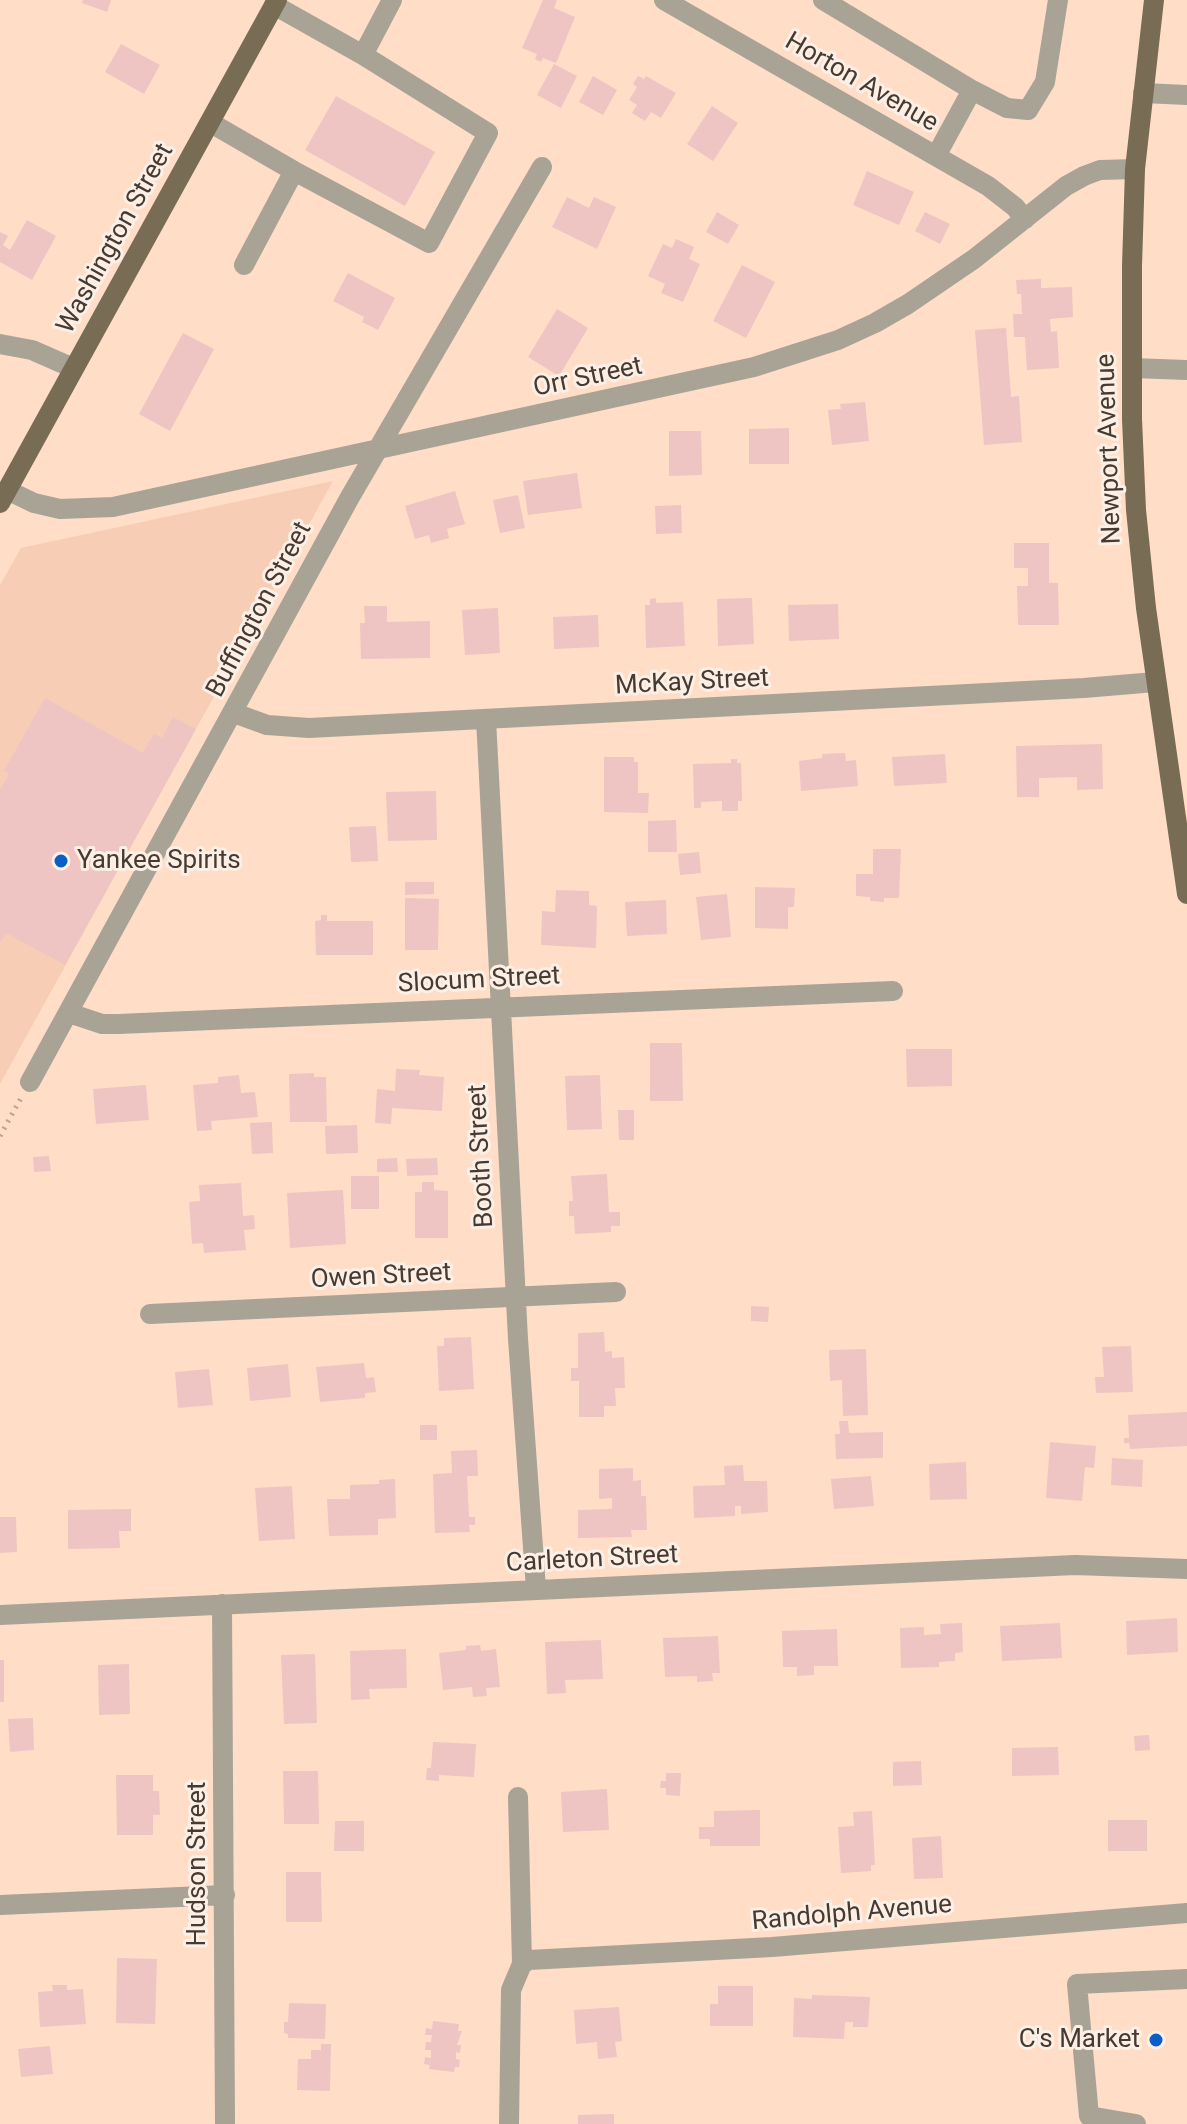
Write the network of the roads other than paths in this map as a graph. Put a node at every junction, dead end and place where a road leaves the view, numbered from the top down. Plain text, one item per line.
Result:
1 (392, 0) edge
2 (664, 0) edge
3 (823, 0) edge
4 (1058, 0) edge
5 (1154, 0) edge
6 (275, 3) edge
7 (363, 55) junction
8 (972, 90) junction
9 (1143, 93) junction
10 (1187, 95) edge
11 (211, 123) junction
12 (936, 156) junction
13 (542, 167) dead end
14 (1135, 169) junction
15 (294, 171) junction
16 (1025, 219) junction
17 (244, 265) dead end
18 (0, 344) edge
19 (73, 368) junction
20 (1132, 368) junction
21 (1187, 370) edge
22 (377, 448) junction
23 (3, 497) edge
24 (1155, 682) junction
25 (234, 713) junction
26 (486, 719) junction
27 (1187, 894) edge
28 (893, 991) dead end
29 (500, 1006) junction
30 (69, 1013) junction
31 (30, 1082) road end
32 (616, 1292) dead end
33 (516, 1297) junction
34 (150, 1314) dead end
35 (1187, 1569) edge
36 (536, 1589) junction
37 (222, 1604) junction
38 (0, 1615) edge
39 (518, 1797) dead end
40 (225, 1895) junction
41 (0, 1905) edge
42 (1187, 1913) edge
43 (522, 1964) junction
44 (1187, 1979) edge
45 (225, 2124) edge
46 (509, 2124) edge
47 (1136, 2124) edge

1 - 7 street
2 - 12 street, Horton Avenue
3 - 8 street
4 - 8 street
5 - 9 main road, Newport Avenue
6 - 7 street
6 - 11 main road, Washington Street
7 - 15 street
8 - 12 street
9 - 10 street
9 - 14 main road, Newport Avenue
11 - 15 street
11 - 19 main road, Washington Street
12 - 16 street, Horton Avenue
13 - 22 street, Buffington Street
14 - 16 street, Orr Street
14 - 20 main road, Newport Avenue
15 - 17 street
16 - 22 street, Orr Street
18 - 19 street
19 - 23 main road, Washington Street
20 - 21 street
20 - 24 main road, Newport Avenue
22 - 23 street, Orr Street
22 - 25 street, Buffington Street
24 - 26 street, McKay Street
24 - 27 main road, Newport Avenue
25 - 26 street, McKay Street
25 - 30 street, Buffington Street
26 - 29 street, Booth Street
28 - 29 street, Slocum Street
29 - 30 street, Slocum Street
29 - 33 street, Booth Street
30 - 31 street, Buffington Street
32 - 33 street, Owen Street
33 - 34 street, Owen Street
33 - 36 street, Booth Street
35 - 36 street, Carleton Street
36 - 37 street, Carleton Street
37 - 38 street, Carleton Street
37 - 40 street, Hudson Street
39 - 43 street
40 - 41 street
40 - 45 street, Hudson Street
42 - 43 street, Randolph Avenue
43 - 46 street
44 - 47 street

